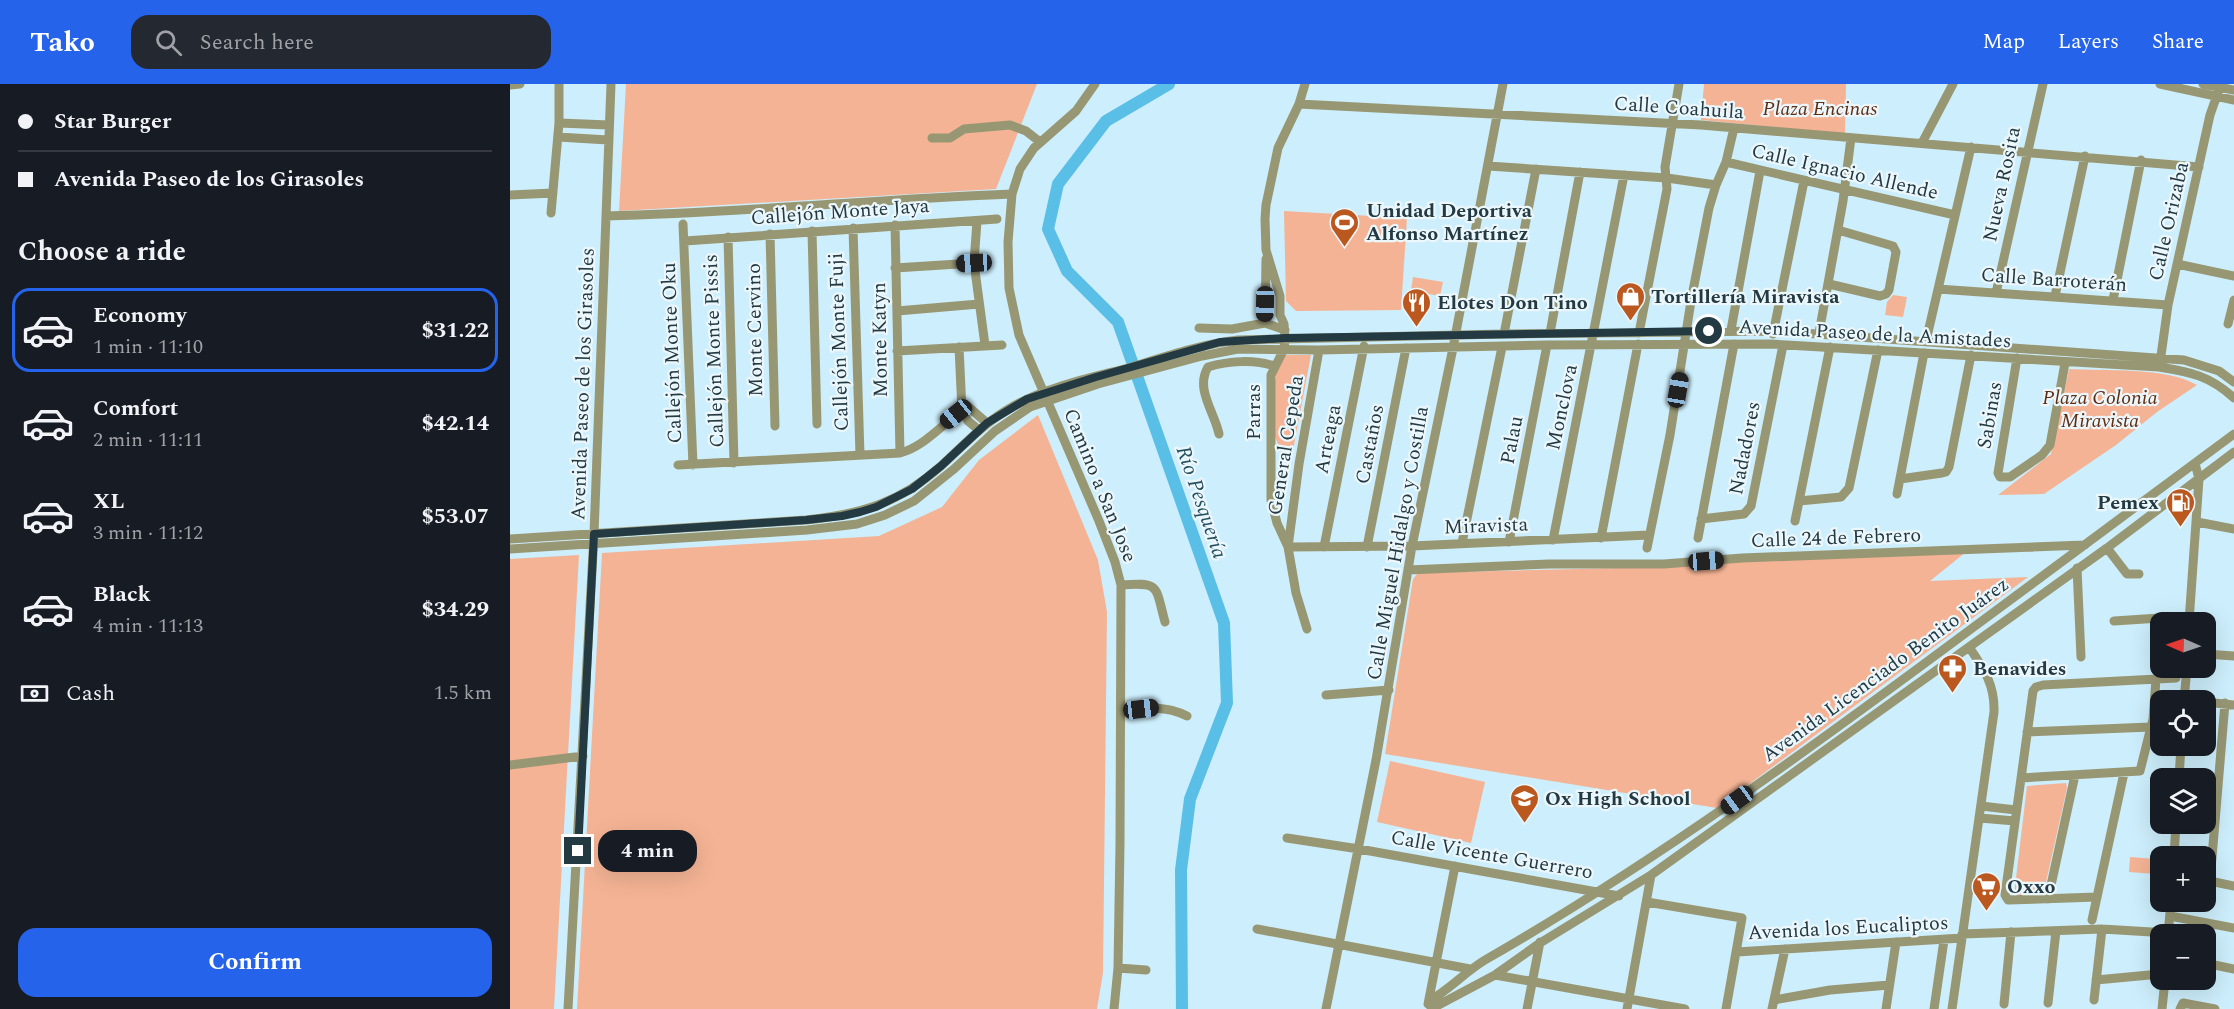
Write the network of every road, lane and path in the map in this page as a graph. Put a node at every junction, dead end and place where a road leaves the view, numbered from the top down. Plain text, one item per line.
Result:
1 (520, 84) edge
2 (559, 84) edge
3 (611, 84) edge
4 (1095, 84) edge
5 (1305, 84) edge
6 (1503, 84) edge
7 (1679, 84) edge
8 (1953, 84) edge
9 (2043, 84) edge
10 (2160, 84) edge
11 (2204, 84) edge
12 (510, 85) edge
13 (2219, 89) edge
14 (2234, 90) edge
15 (2234, 100) edge
16 (1299, 104) junction
17 (1497, 114) junction
18 (559, 123) junction
19 (1672, 123) junction
20 (609, 125) junction
21 (1734, 128) junction
22 (558, 137) junction
23 (932, 138) dead end
24 (1851, 138) junction
25 (608, 140) junction
26 (1040, 142) junction
27 (1922, 143) junction
28 (1971, 147) junction
29 (2026, 152) junction
30 (2085, 156) junction
31 (2141, 160) junction
32 (1726, 162) junction
33 (1488, 166) junction
34 (2199, 167) junction
35 (1536, 169) junction
36 (1760, 171) junction
37 (1580, 172) junction
38 (1624, 175) junction
39 (1667, 178) junction
40 (1803, 181) junction
41 (1716, 185) junction
42 (1844, 190) junction
43 (553, 193) junction
44 (1012, 194) junction
45 (510, 195) edge
46 (551, 213) dead end
47 (1955, 215) junction
48 (606, 216) junction
49 (997, 219) dead end
50 (977, 220) junction
51 (683, 224) dead end
52 (895, 225) junction
53 (853, 228) junction
54 (1838, 230) junction
55 (812, 231) junction
56 (770, 234) junction
57 (728, 237) junction
58 (685, 241) junction
59 (1266, 250) junction
60 (974, 263) junction
61 (2177, 264) junction
62 (895, 268) junction
63 (2233, 273) edge
64 (1829, 284) junction
65 (1938, 289) junction
66 (1996, 293) junction
67 (2055, 296) junction
68 (2113, 300) junction
69 (2234, 300) edge
70 (979, 304) junction
71 (2168, 305) junction
72 (897, 310) junction
73 (1265, 322) junction
74 (2228, 324) dead end
75 (1199, 328) dead end
76 (1731, 330) junction
77 (1688, 331) junction
78 (1774, 331) junction
79 (1550, 333) junction
80 (1595, 333) junction
81 (1639, 333) junction
82 (1819, 333) junction
83 (1285, 334) junction
84 (1504, 334) junction
85 (1455, 335) junction
86 (1860, 336) junction
87 (1364, 337) junction
88 (1926, 342) junction
89 (1945, 343) junction
90 (1260, 344) junction
91 (1686, 344) junction
92 (1734, 344) junction
93 (1771, 344) junction
94 (985, 345) junction
95 (1002, 345) dead end
96 (1547, 345) junction
97 (1592, 345) junction
98 (1638, 345) junction
99 (1783, 345) junction
100 (958, 347) junction
101 (1502, 347) junction
102 (1830, 347) junction
103 (1406, 348) junction
104 (1453, 348) junction
105 (2032, 348) junction
106 (1284, 349) junction
107 (1364, 349) junction
108 (1857, 349) junction
109 (1319, 350) junction
110 (1878, 350) junction
111 (897, 351) junction
112 (1924, 353) junction
113 (1945, 354) junction
114 (1971, 355) junction
115 (2017, 358) junction
116 (2032, 359) junction
117 (2065, 363) junction
118 (2160, 363) junction
119 (1274, 366) junction
120 (2234, 382) edge
121 (1047, 396) junction
122 (2234, 398) edge
123 (963, 407) junction
124 (987, 423) junction
125 (817, 424) dead end
126 (774, 426) dead end
127 (979, 430) junction
128 (1219, 434) dead end
129 (2234, 434) edge
130 (2234, 452) edge
131 (900, 453) junction
132 (860, 455) junction
133 (2195, 463) junction
134 (734, 464) junction
135 (678, 465) dead end
136 (693, 465) junction
137 (1900, 479) junction
138 (2199, 479) junction
139 (1897, 494) dead end
140 (1799, 501) junction
141 (1701, 519) junction
142 (1795, 521) dead end
143 (2197, 522) junction
144 (2234, 529) edge
145 (1648, 535) junction
146 (1601, 538) junction
147 (1698, 538) dead end
148 (510, 539) edge
149 (594, 539) junction
150 (1553, 540) junction
151 (1509, 542) junction
152 (1461, 543) junction
153 (2085, 545) junction
154 (1412, 546) junction
155 (1288, 547) junction
156 (1324, 547) junction
157 (1367, 547) junction
158 (1647, 548) dead end
159 (2107, 548) junction
160 (510, 549) edge
161 (2077, 568) junction
162 (1408, 570) junction
163 (2139, 574) dead end
164 (1121, 585) junction
165 (2190, 612) edge
166 (2150, 620) edge
167 (2114, 621) dead end
168 (1165, 622) dead end
169 (1307, 629) dead end
170 (1970, 647) junction
171 (2216, 655) edge
172 (2234, 656) edge
173 (2080, 657) dead end
174 (1922, 667) junction
175 (1930, 675) junction
176 (2176, 678) dead end
177 (2156, 679) junction
178 (1389, 690) junction
179 (2155, 690) edge
180 (1326, 695) dead end
181 (2230, 704) edge
182 (1122, 711) junction
183 (1187, 716) dead end
184 (2150, 727) edge
185 (2027, 732) junction
186 (2150, 732) edge
187 (583, 756) junction
188 (510, 765) edge
189 (2124, 773) junction
190 (2074, 775) junction
191 (2021, 778) junction
192 (1981, 806) junction
193 (2016, 810) junction
194 (1980, 818) junction
195 (2015, 821) junction
196 (1287, 838) dead end
197 (2212, 846) edge
198 (1359, 849) junction
199 (1455, 866) junction
200 (1651, 874) junction
201 (2216, 883) edge
202 (2234, 886) edge
203 (1597, 891) junction
204 (1619, 896) junction
205 (2097, 897) junction
206 (2048, 899) junction
207 (1647, 902) junction
208 (2170, 912) edge
209 (2170, 916) junction
210 (2092, 920) dead end
211 (2169, 924) edge
212 (1542, 928) junction
213 (2234, 928) edge
214 (1257, 929) dead end
215 (2102, 929) junction
216 (2056, 931) junction
217 (2011, 932) junction
218 (2150, 933) edge
219 (1962, 936) junction
220 (1944, 940) junction
221 (1896, 942) junction
222 (1338, 943) junction
223 (1540, 943) junction
224 (1785, 949) junction
225 (1737, 951) junction
226 (1436, 963) junction
227 (2216, 965) edge
228 (1118, 968) junction
229 (1470, 969) junction
230 (2234, 969) edge
231 (1146, 970) dead end
232 (1496, 975) junction
233 (2150, 975) edge
234 (2096, 980) junction
235 (1532, 981) junction
236 (1889, 985) junction
237 (2164, 990) edge
238 (1629, 998) junction
239 (2094, 999) dead end
240 (2048, 1003) dead end
241 (1773, 1004) edge
242 (2004, 1004) dead end
243 (1429, 1006) edge
244 (568, 1009) edge
245 (1114, 1009) edge
246 (1326, 1009) edge
247 (1527, 1009) edge
248 (1627, 1009) edge
249 (1685, 1009) edge
250 (1726, 1009) edge
251 (1886, 1009) edge
252 (1934, 1009) edge
253 (1952, 1009) edge
254 (2162, 1009) edge
255 (2180, 1009) edge
256 (2216, 1009) edge

1 - 12 street
2 - 18 street
3 - 20 street, Avenida Paseo de los Girasoles
4 - 26 street, Camino a San Jose
5 - 16 street, Parras
6 - 17 street, Calle Miguel Hidalgo y Costilla
7 - 19 street
8 - 27 street
9 - 29 street, Nueva Rosita
10 - 13 street
11 - 13 street
13 - 14 street
13 - 15 street
13 - 34 street, Calle Orizaba
16 - 17 street, Calle Coahuila
16 - 59 street, Parras
17 - 19 street, Calle Coahuila
17 - 33 street, Calle Miguel Hidalgo y Costilla
18 - 20 street
18 - 22 street
19 - 21 street, Calle Coahuila
19 - 39 street
20 - 25 street, Avenida Paseo de los Girasoles
21 - 24 street, Calle Coahuila
21 - 32 street
22 - 25 street
22 - 43 street
23 - 26 street
24 - 27 street, Calle Coahuila
24 - 42 street
25 - 48 street, Avenida Paseo de los Girasoles
26 - 44 street, Camino a San Jose
27 - 28 street, Calle Coahuila
28 - 29 street, Calle Coahuila
28 - 47 street
29 - 30 street, Calle Coahuila
29 - 66 street, Nueva Rosita
30 - 31 street, Calle Coahuila
30 - 67 street
31 - 34 street, Calle Coahuila
31 - 68 street
32 - 36 street, Calle Ignacio Allende
32 - 41 street
33 - 35 street
33 - 85 street, Calle Miguel Hidalgo y Costilla
34 - 61 street, Calle Orizaba
35 - 37 street
35 - 84 street
36 - 40 street, Calle Ignacio Allende
36 - 76 street
37 - 38 street
37 - 79 street
38 - 39 street
38 - 80 street, Monclova
39 - 41 street
39 - 81 street
40 - 42 street, Calle Ignacio Allende
40 - 78 street
41 - 77 street
42 - 47 street, Calle Ignacio Allende
42 - 54 street
43 - 45 street
43 - 46 street
44 - 48 street
44 - 121 street, Camino a San Jose
47 - 65 street
48 - 149 street, Avenida Paseo de los Girasoles
49 - 50 street, Callejón Monte Jaya
50 - 52 street, Callejón Monte Jaya
50 - 60 street
51 - 58 street, Callejón Monte Oku
52 - 53 street, Callejón Monte Jaya
52 - 62 street, Monte Katyn
53 - 55 street, Callejón Monte Jaya
53 - 132 street, Callejón Monte Fuji
54 - 64 street
54 - 64 street
55 - 56 street, Callejón Monte Jaya
55 - 125 street
56 - 57 street, Callejón Monte Jaya
56 - 126 street, Monte Cervino
57 - 58 street, Callejón Monte Jaya
57 - 134 street, Callejón Monte Pissis
58 - 136 street, Callejón Monte Oku
59 - 73 street
59 - 83 street, Parras
60 - 62 street
60 - 70 street
61 - 63 street
61 - 71 street, Calle Orizaba
62 - 72 street, Monte Katyn
64 - 82 street
65 - 66 street, Calle Barroterán
65 - 88 street
66 - 67 street, Calle Barroterán
67 - 68 street, Calle Barroterán
68 - 71 street, Calle Barroterán
69 - 74 street
70 - 72 street
70 - 94 street
71 - 118 street, Calle Orizaba
72 - 111 street, Monte Katyn
73 - 75 street
73 - 83 street
76 - 77 street, Avenida Paseo de la Amistades
76 - 78 street, Avenida Paseo de la Amistades
77 - 81 street, Avenida Paseo de la Amistades
77 - 91 street
78 - 82 street, Avenida Paseo de la Amistades
78 - 93 street
79 - 80 street, Avenida Paseo de la Amistades
79 - 84 street, Avenida Paseo de la Amistades
80 - 81 street, Avenida Paseo de la Amistades
80 - 97 street, Monclova
82 - 86 street, Avenida Paseo de la Amistades
83 - 87 street, Avenida Paseo de la Amistades
83 - 90 street, Avenida Paseo de la Amistades
83 - 106 street, Parras
84 - 85 street, Avenida Paseo de la Amistades
85 - 87 street, Avenida Paseo de la Amistades
85 - 104 street, Calle Miguel Hidalgo y Costilla
86 - 88 street, Avenida Paseo de la Amistades
86 - 108 street
87 - 107 street, Arteaga
88 - 89 street, Avenida Paseo de la Amistades
89 - 105 street, Avenida Paseo de la Amistades
89 - 113 street
90 - 106 street, Avenida Paseo de la Amistades
90 - 121 street, Avenida Paseo de la Amistades
91 - 92 street, Avenida Paseo de la Amistades
91 - 98 street, Avenida Paseo de la Amistades
91 - 145 street
92 - 93 street, Avenida Paseo de la Amistades
92 - 141 street
93 - 99 street, Avenida Paseo de la Amistades
94 - 95 street
94 - 100 street
96 - 97 street, Avenida Paseo de la Amistades
96 - 101 street, Avenida Paseo de la Amistades
96 - 151 street, Palau
97 - 98 street, Avenida Paseo de la Amistades
97 - 150 street, Monclova
98 - 146 street
99 - 102 street, Avenida Paseo de la Amistades
99 - 141 street, Nadadores
100 - 111 street
100 - 123 street
101 - 104 street, Avenida Paseo de la Amistades
101 - 152 street
102 - 108 street, Avenida Paseo de la Amistades
102 - 140 street
103 - 104 street, Avenida Paseo de la Amistades
103 - 107 street, Avenida Paseo de la Amistades
103 - 157 street, Castaños
104 - 154 street, Calle Miguel Hidalgo y Costilla
105 - 116 street
105 - 118 street, Avenida Paseo de la Amistades
106 - 109 street, Avenida Paseo de la Amistades
106 - 119 street, Parras
107 - 109 street, Avenida Paseo de la Amistades
107 - 156 street, Arteaga
108 - 110 street, Avenida Paseo de la Amistades
109 - 155 street, General Cepeda
110 - 112 street, Avenida Paseo de la Amistades
110 - 140 street
111 - 131 street, Monte Katyn
112 - 113 street, Avenida Paseo de la Amistades
112 - 137 street
113 - 114 street, Avenida Paseo de la Amistades
114 - 115 street, Avenida Paseo de la Amistades
114 - 137 street
115 - 116 street, Avenida Paseo de la Amistades
115 - 117 street, Sabinas
116 - 117 street, Avenida Paseo de la Amistades
117 - 118 street, Avenida Paseo de la Amistades
118 - 120 street, Avenida Paseo de la Amistades
118 - 122 street, Avenida Paseo de la Amistades
119 - 128 street
119 - 155 street, Parras
121 - 124 street, Avenida Paseo de la Amistades
121 - 149 street, Avenida Paseo de la Amistades
121 - 164 street, Camino a San Jose
123 - 124 street
123 - 127 street
123 - 131 street
124 - 127 street, Avenida Paseo de la Amistades
127 - 149 street, Avenida Paseo de la Amistades
129 - 133 street, Avenida Licenciado Benito Juárez
130 - 138 street, Avenida Licenciado Benito Juárez
131 - 132 street
132 - 134 street
133 - 138 street
133 - 153 street, Avenida Licenciado Benito Juárez
134 - 136 street
135 - 136 street
137 - 139 street
138 - 143 street
138 - 159 street, Avenida Licenciado Benito Juárez
140 - 142 street
141 - 147 street
143 - 144 street
143 - 165 street
145 - 146 street, Miravista
145 - 158 street
146 - 150 street, Miravista
148 - 149 street, Avenida Paseo de la Amistades
149 - 160 street, Avenida Paseo de la Amistades
149 - 187 street, Avenida Paseo de los Girasoles
150 - 151 street, Miravista
151 - 152 street, Miravista
152 - 154 street, Miravista
153 - 162 street, Calle 24 de Febrero
153 - 174 street, Avenida Licenciado Benito Juárez
154 - 157 street, Miravista
154 - 162 street, Calle Miguel Hidalgo y Costilla
155 - 156 street, Miravista
155 - 169 street, Parras
156 - 157 street, Miravista
159 - 161 street, Avenida Licenciado Benito Juárez
159 - 163 street
161 - 170 street, Avenida Licenciado Benito Juárez
161 - 173 street
162 - 178 street, Calle Miguel Hidalgo y Costilla
164 - 168 street
164 - 182 street, Camino a San Jose
166 - 167 street
170 - 175 street, Avenida Licenciado Benito Juárez
170 - 192 street
171 - 172 street
174 - 175 street
174 - 203 street, Avenida Licenciado Benito Juárez
175 - 200 street, Avenida Licenciado Benito Juárez
176 - 177 street
177 - 179 street
177 - 185 street
178 - 180 street
178 - 198 street, Calle Miguel Hidalgo y Costilla
181 - 197 street
182 - 183 street
182 - 228 street, Camino a San Jose
184 - 185 street
185 - 191 street
186 - 189 street
187 - 188 street
187 - 244 street, Avenida Paseo de los Girasoles
189 - 190 street
189 - 205 street
190 - 191 street
190 - 206 street
191 - 193 street
192 - 193 street
192 - 194 street
193 - 195 street
194 - 195 street
194 - 219 street
195 - 206 street
196 - 198 street, Calle Vicente Guerrero
198 - 199 street, Calle Vicente Guerrero
198 - 222 street, Calle Miguel Hidalgo y Costilla
199 - 203 street, Calle Vicente Guerrero
199 - 226 street
200 - 204 street, Avenida Licenciado Benito Juárez
200 - 207 street
201 - 202 street
203 - 204 street, Calle Vicente Guerrero
203 - 212 street, Avenida Licenciado Benito Juárez
204 - 223 street, Avenida Licenciado Benito Juárez
205 - 206 street
205 - 210 street
207 - 225 street
207 - 238 street
208 - 209 street
209 - 211 street
209 - 213 street
212 - 223 street
212 - 229 street, Avenida Licenciado Benito Juárez
214 - 222 street
215 - 216 street, Avenida los Eucaliptos
215 - 218 street, Avenida los Eucaliptos
215 - 234 street
216 - 217 street, Avenida los Eucaliptos
216 - 240 street
217 - 219 street, Avenida los Eucaliptos
217 - 242 street
219 - 220 street, Avenida los Eucaliptos
219 - 253 street
220 - 221 street, Avenida los Eucaliptos
220 - 252 street
221 - 224 street, Avenida los Eucaliptos
221 - 236 street
222 - 226 street
222 - 246 street, Calle Miguel Hidalgo y Costilla
223 - 232 street, Avenida Licenciado Benito Juárez
223 - 235 street
224 - 225 street, Avenida los Eucaliptos
224 - 241 street
225 - 250 street
226 - 229 street
226 - 243 street
227 - 230 street
228 - 231 street
228 - 245 street, Camino a San Jose
229 - 243 street, Avenida Licenciado Benito Juárez
232 - 235 street
232 - 243 street, Avenida Licenciado Benito Juárez
233 - 234 street
234 - 239 street
235 - 238 street
235 - 247 street
236 - 241 street
236 - 251 street
237 - 254 street
238 - 248 street
238 - 249 street
255 - 256 street

